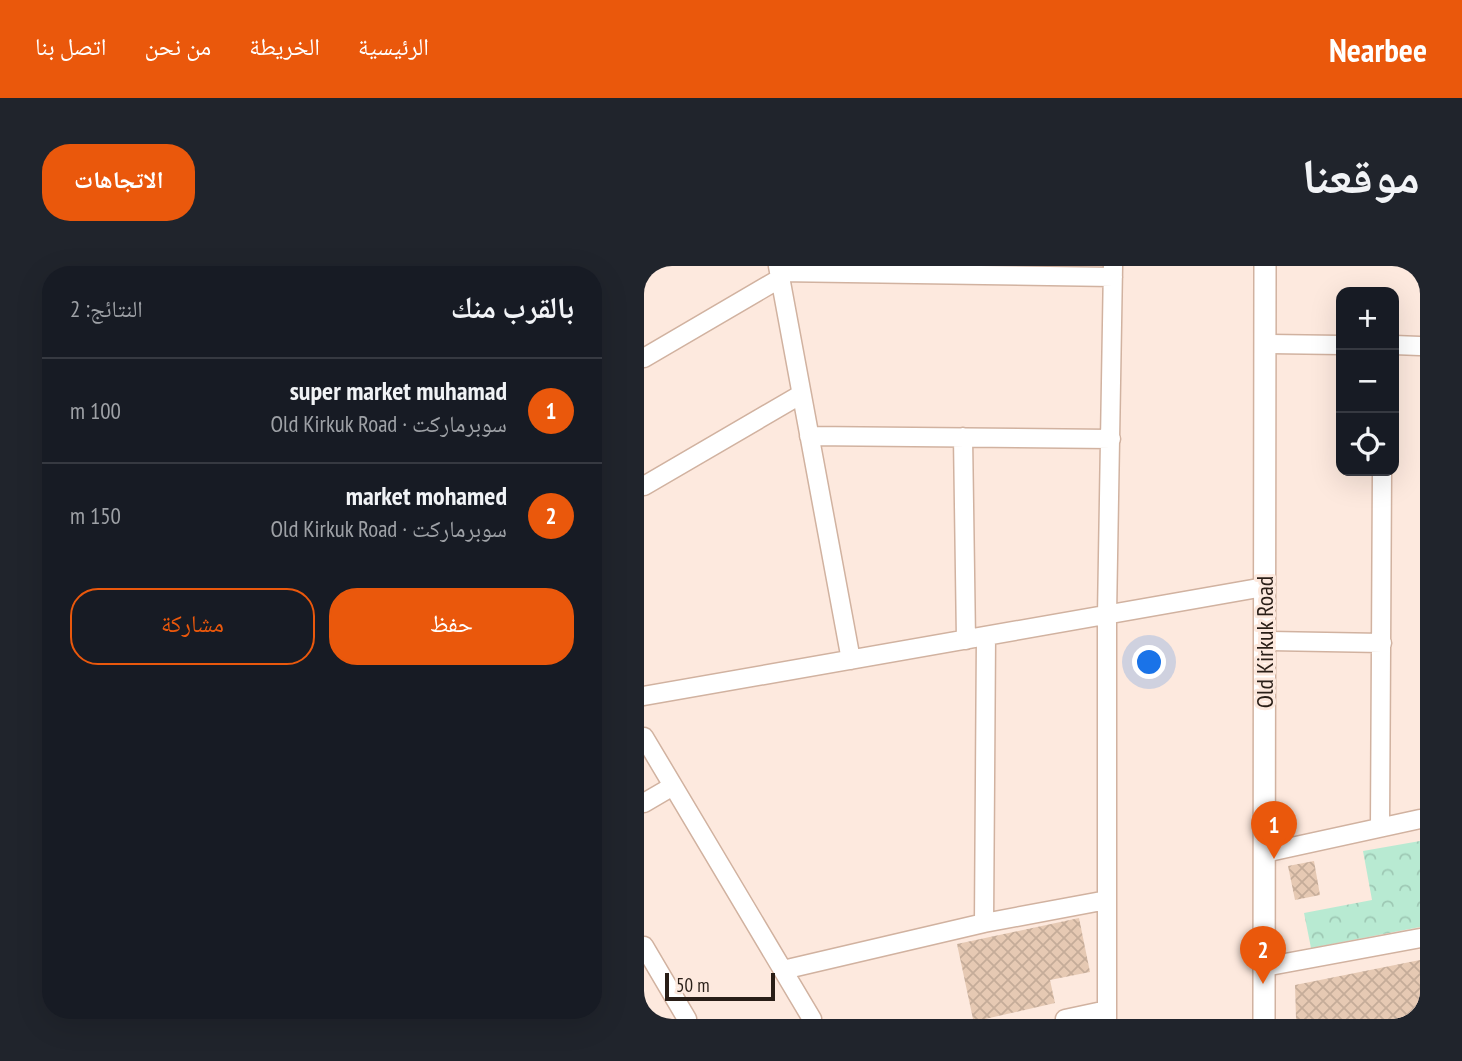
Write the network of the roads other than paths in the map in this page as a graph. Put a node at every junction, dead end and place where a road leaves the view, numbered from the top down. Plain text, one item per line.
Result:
1 (1265, 266) edge
2 (962, 270) edge
3 (1113, 271) edge
4 (779, 272) edge
5 (1265, 344) junction
6 (1336, 345) edge
7 (1399, 345) edge
8 (1420, 346) edge
9 (644, 358) edge
10 (800, 395) junction
11 (809, 436) junction
12 (963, 436) junction
13 (1111, 439) junction
14 (1382, 476) edge
15 (644, 486) edge
16 (1264, 587) junction
17 (1107, 615) junction
18 (986, 636) junction
19 (966, 639) junction
20 (1264, 641) junction
21 (1382, 643) junction
22 (851, 660) junction
23 (644, 696) edge
24 (644, 737) edge
25 (673, 786) junction
26 (644, 803) edge
27 (1420, 819) edge
28 (1380, 828) junction
29 (1264, 853) junction
30 (1107, 900) junction
31 (984, 923) junction
32 (1420, 938) edge
33 (644, 946) edge
34 (1264, 967) junction
35 (783, 970) junction
36 (1107, 1014) edge
37 (687, 1019) edge
38 (812, 1019) edge
39 (1065, 1019) edge
40 (1264, 1019) edge

1 - 5 street, Old Kirkuk Road
2 - 3 street
2 - 4 street
3 - 13 street
4 - 9 street
4 - 10 street
5 - 6 street
5 - 16 street, Old Kirkuk Road
7 - 8 street
10 - 11 street
10 - 15 street
11 - 12 street
11 - 22 street
12 - 13 street
12 - 19 street
13 - 17 street
14 - 21 street
16 - 17 street
16 - 20 street, Old Kirkuk Road
17 - 18 street
17 - 30 street
18 - 19 street
18 - 31 street
19 - 22 street
20 - 21 street
20 - 29 street, Old Kirkuk Road
21 - 28 street
22 - 23 street
24 - 25 street
25 - 26 street
25 - 35 street
27 - 28 street
28 - 29 street
29 - 34 street, Old Kirkuk Road
30 - 31 street
30 - 36 street
31 - 35 street
32 - 34 street
33 - 37 street
34 - 40 street, Old Kirkuk Road
35 - 38 street
36 - 39 street

